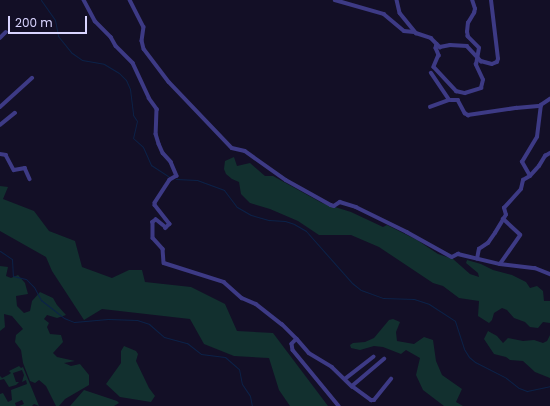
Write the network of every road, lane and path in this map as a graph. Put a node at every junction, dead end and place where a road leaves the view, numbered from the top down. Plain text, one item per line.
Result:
1 (84, 0) edge
2 (130, 0) edge
3 (335, 0) edge
4 (396, 0) edge
5 (472, 0) edge
6 (491, 0) edge
7 (6, 32) dead end
8 (414, 32) junction
9 (0, 38) edge
10 (437, 44) junction
11 (477, 58) junction
12 (431, 73) dead end
13 (32, 78) dead end
14 (548, 98) edge
15 (449, 100) junction
16 (541, 106) junction
17 (0, 107) edge
18 (430, 107) dead end
19 (15, 113) dead end
20 (0, 125) edge
21 (550, 153) edge
22 (0, 154) edge
23 (530, 176) junction
24 (30, 179) dead end
25 (504, 219) junction
26 (476, 260) junction
27 (500, 264) junction
28 (550, 274) edge
29 (297, 339) junction
30 (373, 357) dead end
31 (384, 359) dead end
32 (345, 379) junction
33 (391, 379) dead end
34 (352, 386) junction
35 (340, 406) edge

1 - 29 street
2 - 26 street
3 - 8 street
4 - 8 street
5 - 11 street
6 - 11 street
7 - 9 street
8 - 10 street
10 - 11 street
10 - 11 street
12 - 15 street
13 - 17 street
14 - 16 street
15 - 16 street
15 - 18 street
16 - 23 street
19 - 20 street
21 - 23 street
22 - 24 street
23 - 25 street
25 - 26 street
25 - 27 street
26 - 27 street
27 - 28 street
29 - 32 street
29 - 35 street
30 - 32 street
31 - 34 street
32 - 34 street
33 - 34 street

